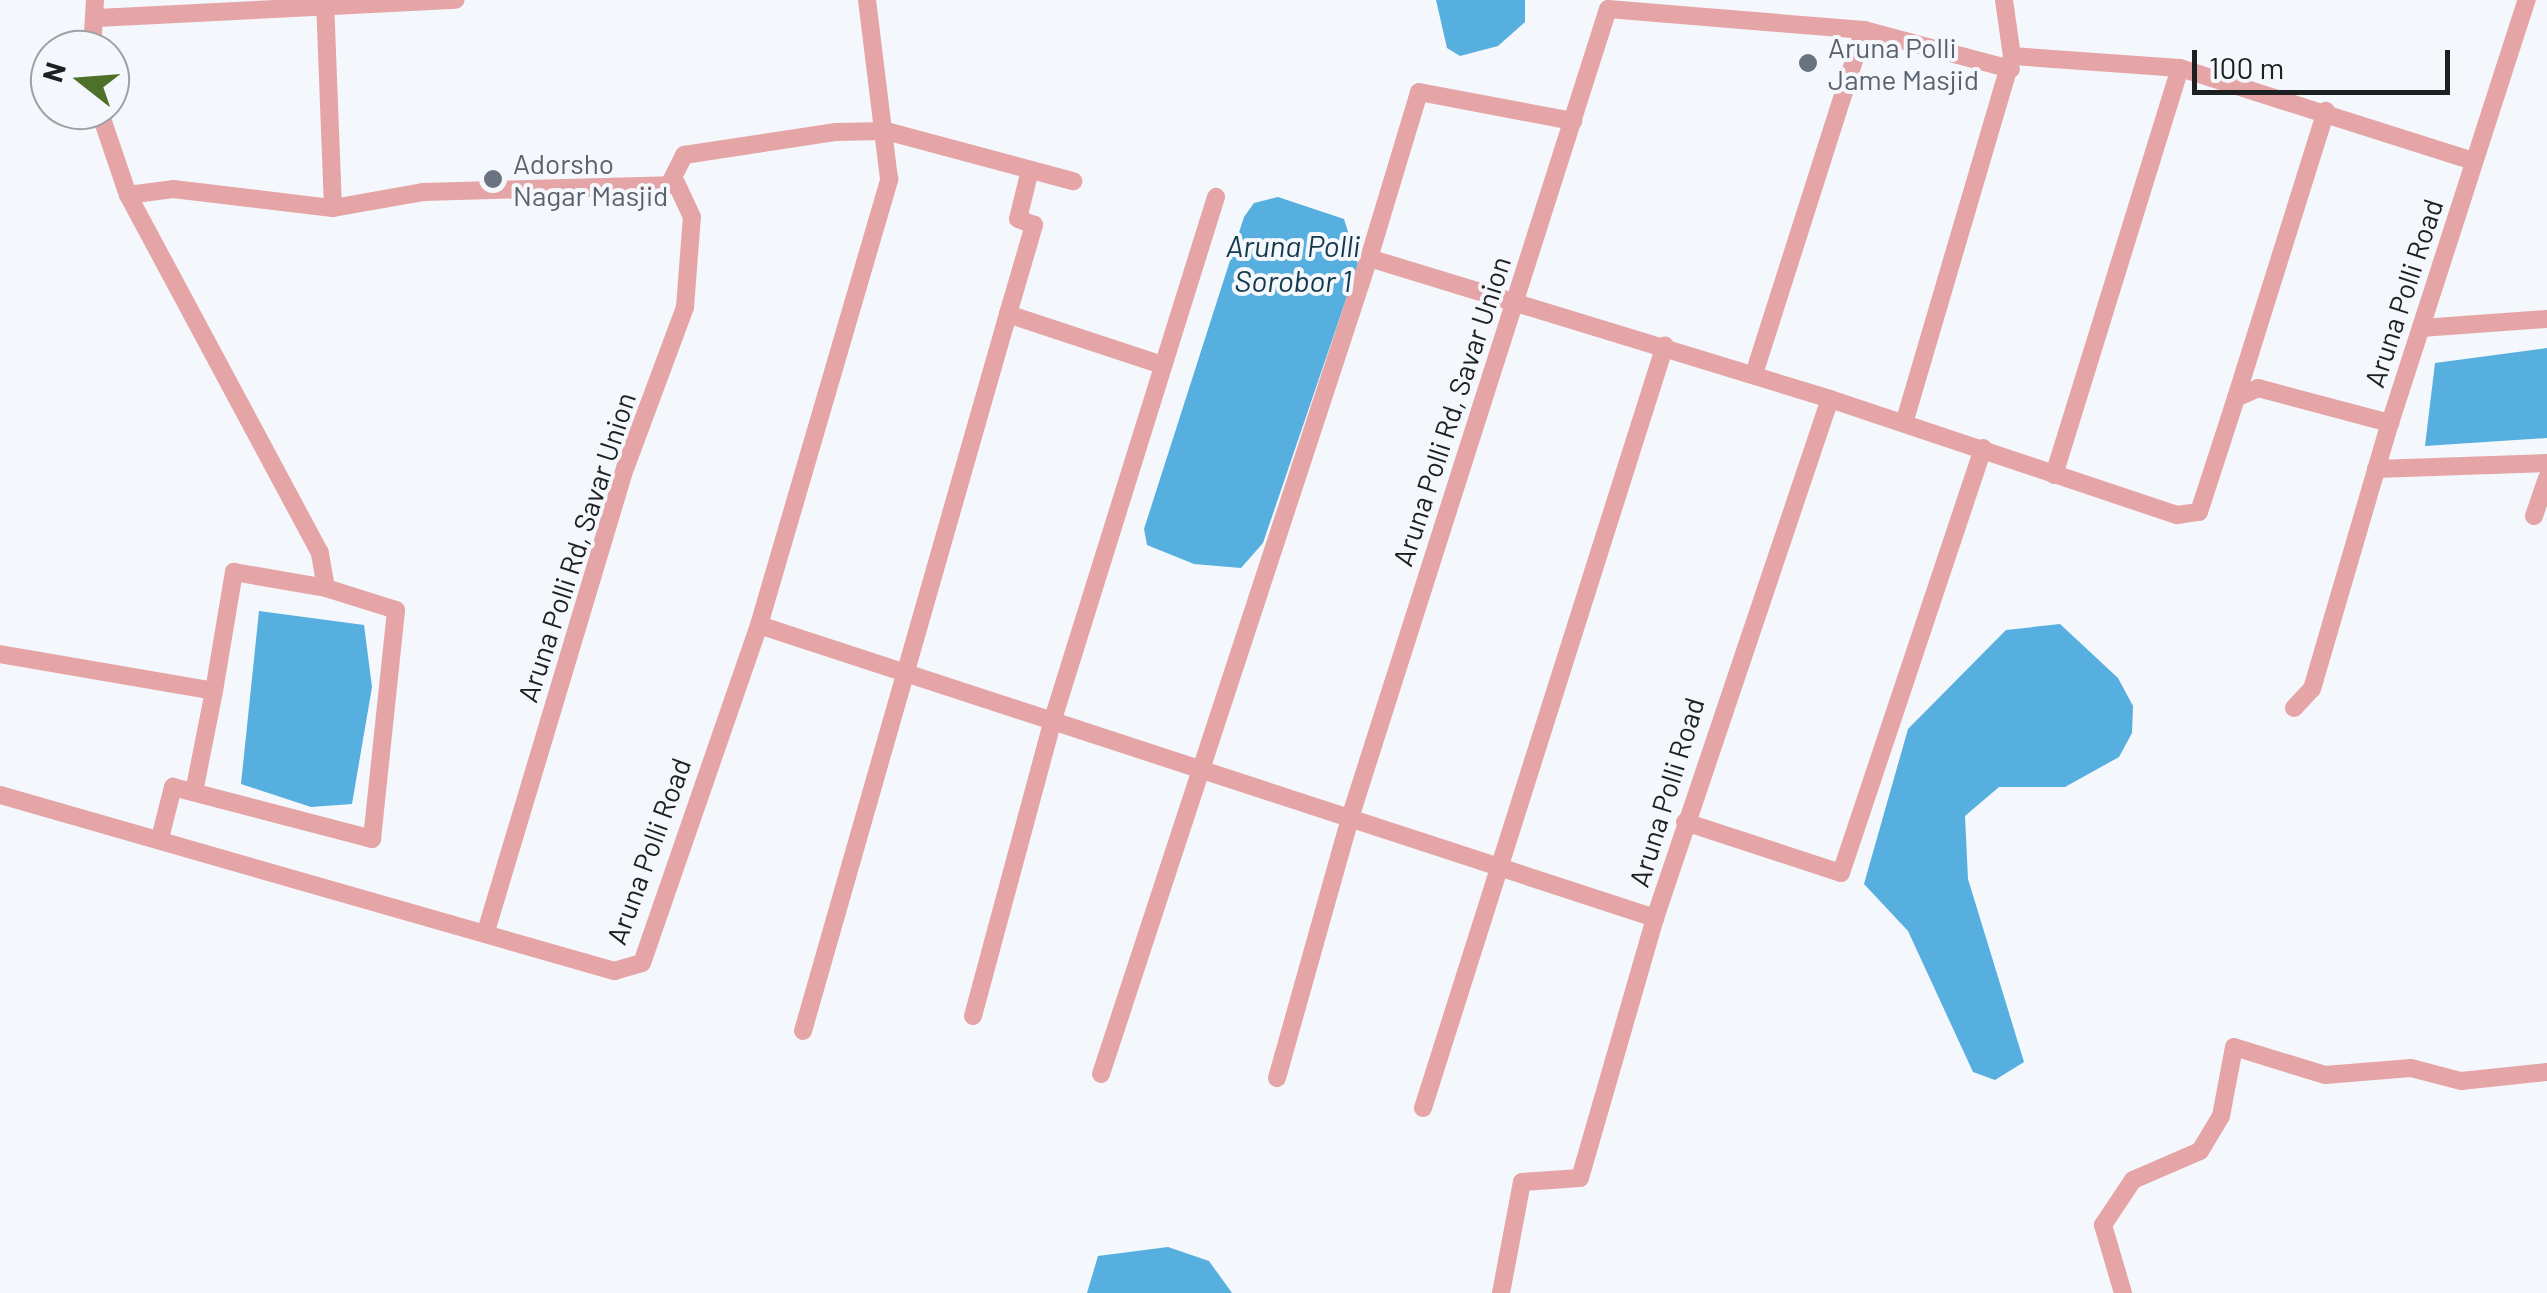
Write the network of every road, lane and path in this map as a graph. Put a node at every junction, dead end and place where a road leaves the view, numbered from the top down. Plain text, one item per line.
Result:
1 (456, 0) edge
2 (866, 0) edge
3 (2004, 0) edge
4 (2527, 0) edge
5 (325, 3) edge
6 (192, 7) edge
7 (96, 9) edge
8 (1864, 30) junction
9 (2012, 62) junction
10 (2180, 68) junction
11 (2326, 112) junction
12 (1572, 121) junction
13 (106, 130) edge
14 (886, 131) junction
15 (2474, 161) junction
16 (1030, 170) junction
17 (1073, 181) dead end
18 (676, 182) junction
19 (128, 194) junction
20 (1216, 197) dead end
21 (333, 208) junction
22 (1369, 258) junction
23 (1516, 300) junction
24 (1008, 314) junction
25 (2547, 319) edge
26 (2420, 328) junction
27 (1665, 344) junction
28 (1162, 365) junction
29 (1754, 374) junction
30 (2236, 398) junction
31 (1830, 399) junction
32 (1905, 420) junction
33 (2390, 423) junction
34 (1983, 448) junction
35 (2547, 463) edge
36 (2376, 469) junction
37 (2054, 475) junction
38 (2547, 478) edge
39 (2534, 516) dead end
40 (326, 588) junction
41 (759, 625) junction
42 (0, 654) edge
43 (899, 673) junction
44 (214, 691) junction
45 (2294, 708) dead end
46 (1054, 719) junction
47 (1198, 767) junction
48 (194, 792) junction
49 (0, 795) edge
50 (1349, 821) junction
51 (1685, 822) junction
52 (160, 838) junction
53 (1499, 868) junction
54 (1655, 918) junction
55 (487, 928) junction
56 (973, 1016) dead end
57 (803, 1030) dead end
58 (2547, 1072) edge
59 (1101, 1074) dead end
60 (1277, 1078) dead end
61 (1423, 1108) dead end
62 (1500, 1293) edge
63 (2123, 1293) edge

1 - 5 street
2 - 14 street
3 - 9 street
4 - 15 street, Aruna Polli Road
5 - 6 street
5 - 21 street
6 - 7 street
8 - 9 street
8 - 12 street, Aruna Polli Rd, Savar Union
8 - 29 street
9 - 10 street
9 - 32 street
10 - 11 street
10 - 37 street
11 - 15 street
11 - 30 street
12 - 22 street
12 - 23 street, Aruna Polli Rd, Savar Union
13 - 19 street
14 - 16 street
14 - 18 street
14 - 41 street
15 - 26 street, Aruna Polli Road
16 - 17 street
16 - 24 street
18 - 21 street
18 - 55 street, Aruna Polli Rd, Savar Union
19 - 21 street
19 - 40 street
20 - 28 street
22 - 23 street
22 - 47 street
23 - 27 street
23 - 50 street, Aruna Polli Rd, Savar Union
24 - 28 street
24 - 43 street
25 - 26 street
26 - 33 street, Aruna Polli Road
27 - 29 street
27 - 53 street
28 - 46 street
29 - 31 street
30 - 33 street, Aruna Polli Road
30 - 37 street
31 - 32 street
31 - 51 street, Aruna Polli Road
32 - 34 street
33 - 36 street
34 - 37 street
34 - 51 street
35 - 36 street
36 - 45 street
38 - 39 street
40 - 44 street
40 - 48 street
41 - 43 street, Aruna Polli Road
41 - 55 street, Aruna Polli Road
42 - 44 street
43 - 46 street, Aruna Polli Road
43 - 57 street
44 - 48 street
46 - 47 street, Aruna Polli Road
46 - 56 street
47 - 50 street, Aruna Polli Road
47 - 59 street
48 - 52 street
49 - 52 street, Aruna Polli Road
50 - 53 street, Aruna Polli Road
50 - 60 street, Aruna Polli Rd, Savar Union
51 - 54 street, Aruna Polli Road
52 - 55 street, Aruna Polli Road
53 - 54 street, Aruna Polli Road
53 - 61 street
54 - 62 street
58 - 63 street

